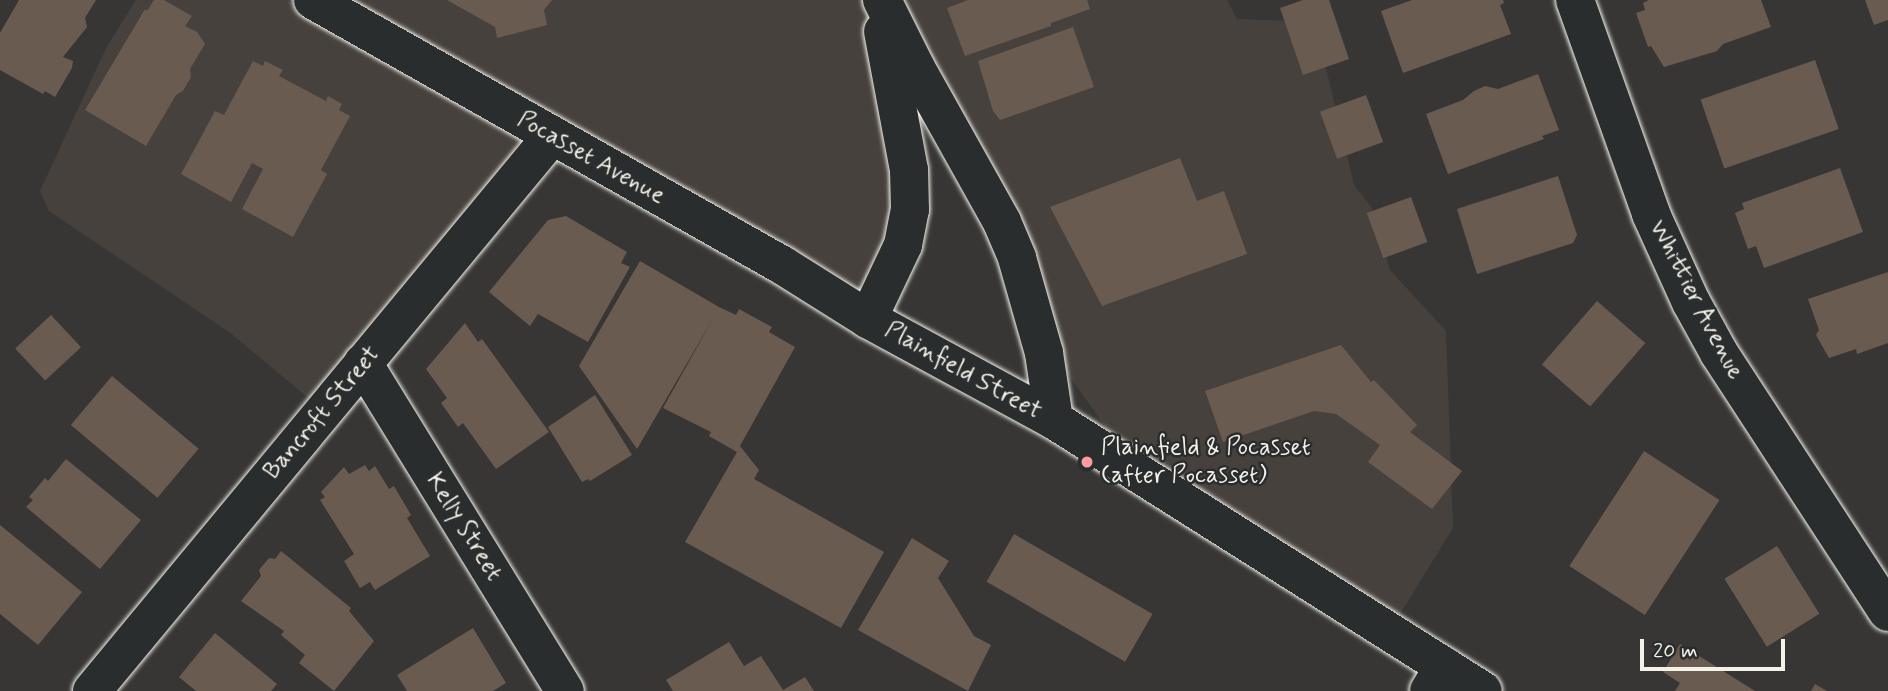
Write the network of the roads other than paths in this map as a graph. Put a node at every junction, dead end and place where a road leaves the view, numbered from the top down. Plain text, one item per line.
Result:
1 (313, 0) edge
2 (880, 0) edge
3 (1575, 0) edge
4 (552, 136) junction
5 (868, 318) junction
6 (363, 363) junction
7 (1054, 420) junction
8 (1888, 612) edge
9 (1437, 679) edge
10 (92, 691) edge
11 (565, 691) edge
12 (1483, 691) edge

1 - 4 main road, Pocasset Avenue
2 - 5 main road, Plainfield Street
2 - 7 main road, Plainfield Street
3 - 8 main road, Whittier Avenue
4 - 5 main road, Pocasset Avenue
4 - 6 main road, Bancroft Street
5 - 7 main road, Plainfield Street
6 - 10 main road, Bancroft Street
6 - 11 main road, Kelly Street
7 - 9 main road, Plainfield Street
9 - 12 main road, Plainfield Street

